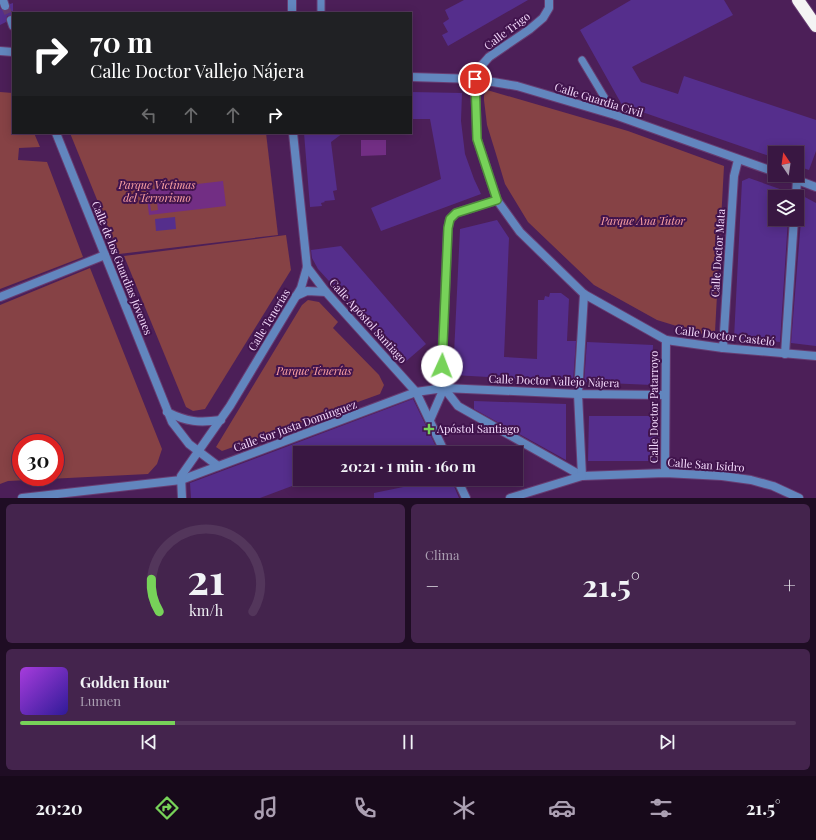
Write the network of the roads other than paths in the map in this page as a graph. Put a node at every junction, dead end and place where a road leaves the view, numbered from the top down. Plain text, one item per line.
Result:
1 (292, 0) edge
2 (321, 0) edge
3 (549, 0) edge
4 (798, 0) edge
5 (292, 12) edge
6 (321, 12) edge
7 (816, 26) edge
8 (0, 51) edge
9 (12, 52) edge
10 (582, 60) dead end
11 (412, 77) edge
12 (475, 79) junction
13 (615, 115) junction
14 (56, 134) edge
15 (294, 134) edge
16 (738, 160) junction
17 (768, 170) edge
18 (804, 182) edge
19 (816, 187) edge
20 (497, 200) junction
21 (794, 226) edge
22 (105, 255) junction
23 (307, 267) junction
24 (326, 292) junction
25 (584, 294) junction
26 (296, 296) junction
27 (0, 297) edge
28 (666, 340) junction
29 (723, 348) junction
30 (785, 354) junction
31 (816, 356) edge
32 (444, 388) junction
33 (416, 392) junction
34 (578, 394) junction
35 (665, 395) junction
36 (167, 412) junction
37 (221, 420) junction
38 (430, 420) junction
39 (442, 446) edge
40 (198, 452) junction
41 (218, 466) junction
42 (665, 473) junction
43 (582, 476) junction
44 (181, 480) junction
45 (460, 486) edge
46 (22, 498) edge
47 (182, 498) edge
48 (466, 498) edge
49 (510, 498) edge
50 (799, 498) edge

1 - 5 street
2 - 6 lane
3 - 12 street, Calle Trigo
4 - 7 highway
8 - 9 street
10 - 13 lane
11 - 12 street, Calle Guardia Civil
12 - 13 street, Calle Guardia Civil
12 - 20 street, Calle Doctor Casteló
13 - 16 street, Calle Guardia Civil
14 - 22 street, Calle de los Guardias Jóvenes
15 - 23 street, Calle Tenerías
16 - 17 street, Calle Guardia Civil
16 - 29 street, Calle Doctor Mata
18 - 19 street
20 - 25 street, Calle Doctor Casteló
20 - 32 street
21 - 30 street
22 - 27 street
22 - 36 street, Calle de los Guardias Jóvenes
23 - 24 street, Calle Apóstol Santiago
23 - 26 street, Calle Tenerías
24 - 26 street
24 - 33 street, Calle Apóstol Santiago
25 - 28 street, Calle Doctor Casteló
25 - 34 street
26 - 37 street, Calle Tenerías
28 - 29 street, Calle Doctor Casteló
28 - 35 street, Calle Doctor Patarroyo
29 - 30 street, Calle Doctor Casteló
30 - 31 street, Calle Doctor Casteló
32 - 33 street, Calle Doctor Vallejo Nájera
32 - 34 street, Calle Doctor Vallejo Nájera
32 - 38 street
32 - 43 street
33 - 38 street, Calle Apóstol Santiago
33 - 41 street, Calle Sor Justa Domínguez
34 - 35 street, Calle Doctor Vallejo Nájera
34 - 43 street
35 - 42 street, Calle Doctor Patarroyo
36 - 37 street
36 - 40 street, Calle de los Guardias Jóvenes
37 - 40 street, Calle Tenerías
38 - 39 street, Calle Apóstol Santiago
40 - 41 street, Calle de los Guardias Jóvenes
40 - 44 street, Calle Tenerías
41 - 44 street, Calle Sor Justa Domínguez
42 - 43 street, Calle San Isidro
42 - 50 street, Calle San Isidro
43 - 49 street, Calle San Isidro
44 - 46 street, Calle Sor Justa Domínguez
44 - 47 street
45 - 48 street

